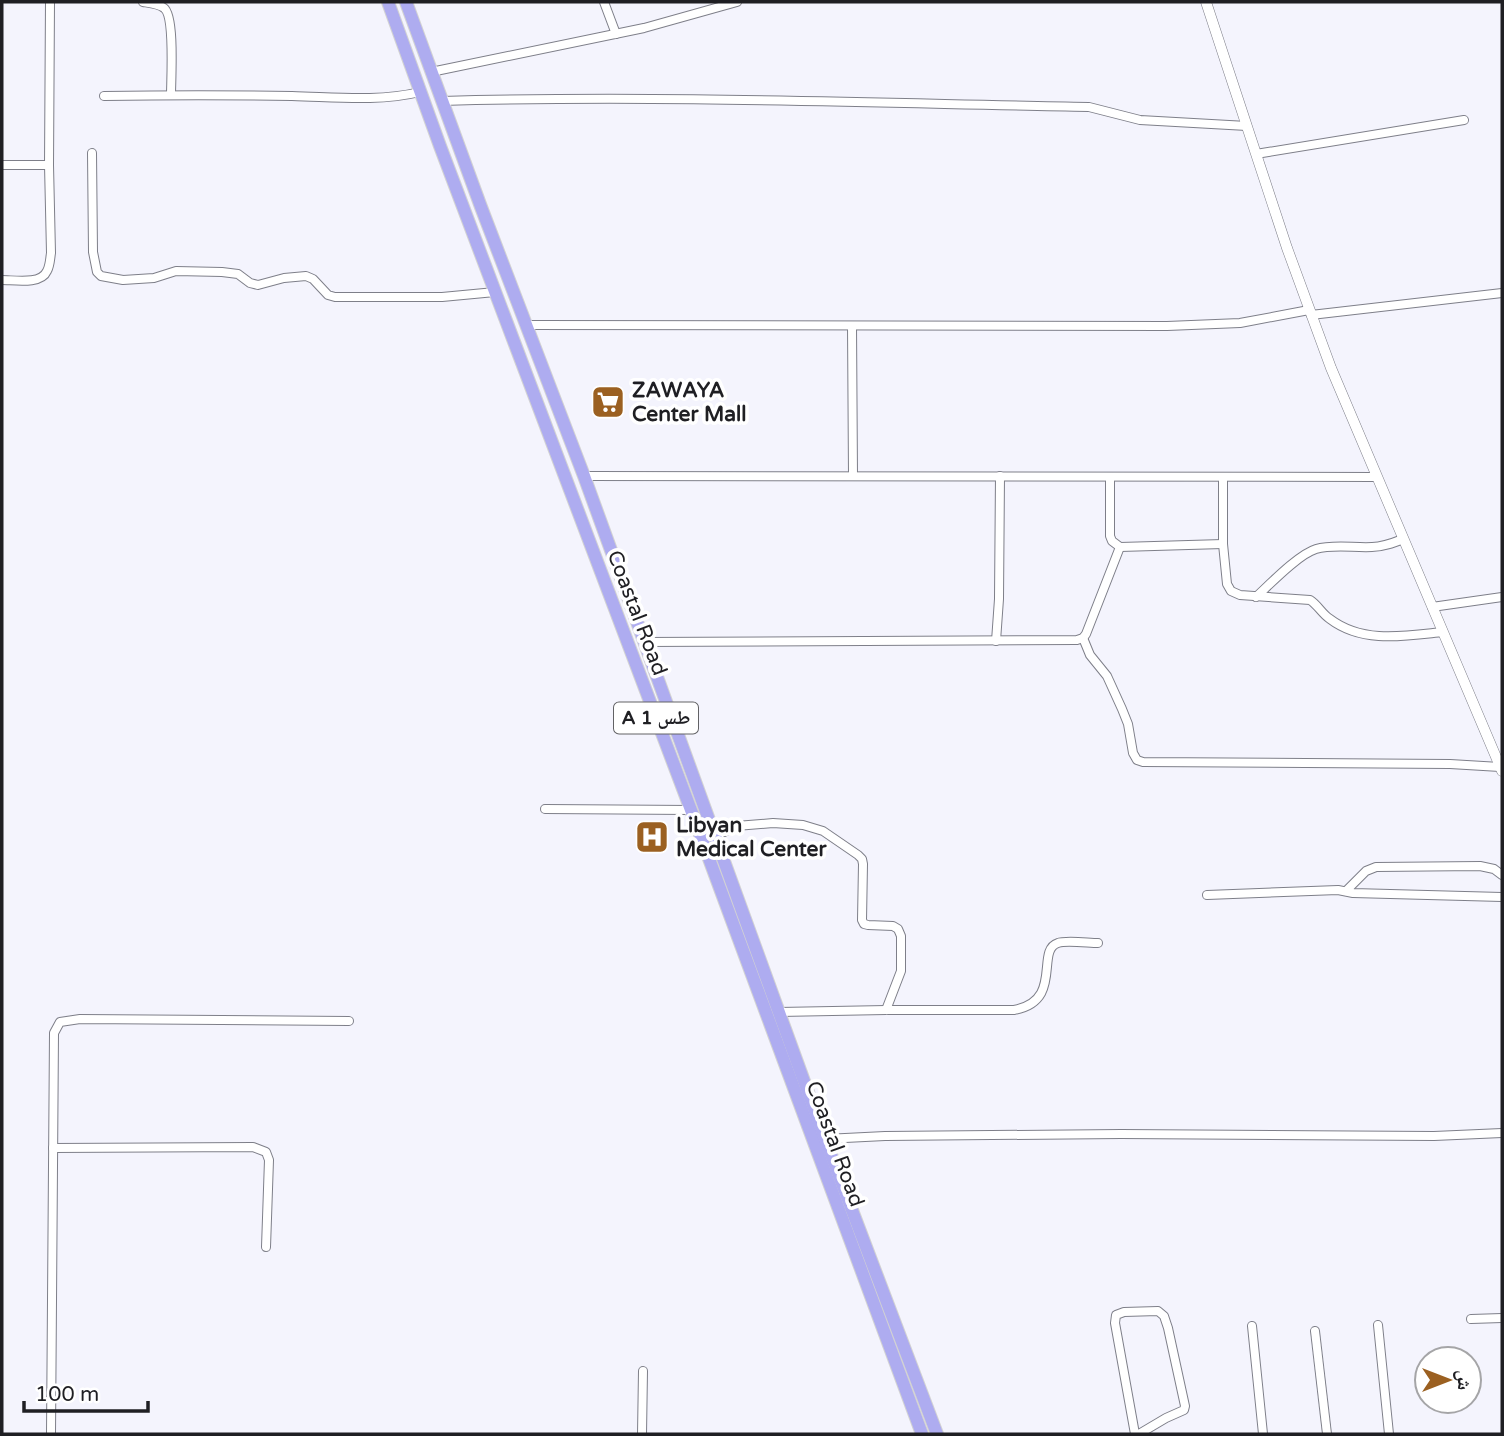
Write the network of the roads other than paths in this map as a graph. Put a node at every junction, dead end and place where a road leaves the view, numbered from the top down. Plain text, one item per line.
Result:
1 (50, 2) edge
2 (143, 2) edge
3 (388, 2) edge
4 (406, 2) edge
5 (604, 2) edge
6 (737, 2) edge
7 (1206, 2) edge
8 (616, 34) junction
9 (431, 72) junction
10 (420, 92) junction
11 (171, 95) junction
12 (104, 96) dead end
13 (442, 101) junction
14 (1464, 120) dead end
15 (1247, 126) junction
16 (92, 153) dead end
17 (1256, 153) junction
18 (2, 165) edge
19 (49, 165) junction
20 (2, 280) edge
21 (495, 292) junction
22 (1502, 293) edge
23 (1310, 313) junction
24 (525, 325) junction
25 (852, 326) junction
26 (584, 476) junction
27 (853, 476) junction
28 (1000, 476) junction
29 (1110, 477) junction
30 (1377, 477) junction
31 (1223, 478) junction
32 (1403, 539) junction
33 (1223, 544) junction
34 (1120, 547) junction
35 (1256, 597) junction
36 (1502, 597) edge
37 (1432, 607) junction
38 (1443, 632) junction
39 (1083, 638) junction
40 (996, 641) junction
41 (643, 642) junction
42 (1501, 769) edge
43 (545, 809) dead end
44 (691, 810) junction
45 (714, 837) junction
46 (1502, 875) edge
47 (1346, 891) junction
48 (1207, 895) dead end
49 (1502, 897) edge
50 (1098, 943) dead end
51 (886, 1010) junction
52 (779, 1012) junction
53 (349, 1021) dead end
54 (1502, 1133) edge
55 (825, 1139) junction
56 (53, 1148) junction
57 (266, 1247) dead end
58 (1502, 1318) edge
59 (1471, 1320) dead end
60 (1378, 1325) dead end
61 (1252, 1326) dead end
62 (1315, 1331) dead end
63 (643, 1371) dead end
64 (51, 1434) edge
65 (642, 1434) edge
66 (922, 1434) edge
67 (937, 1434) edge
68 (1137, 1434) edge
69 (1263, 1434) edge
70 (1327, 1434) edge
71 (1390, 1434) edge

1 - 19 street
2 - 11 street
3 - 10 highway, Coastal Road / A 1 طس
4 - 9 highway, Coastal Road / A 1 طس
5 - 8 street
6 - 8 street
7 - 15 street
8 - 9 street
9 - 13 highway, Coastal Road / A 1 طس
10 - 11 street
10 - 21 highway, Coastal Road / A 1 طس
11 - 12 street
13 - 15 street
13 - 24 highway, Coastal Road / A 1 طس
14 - 17 street
15 - 17 street
16 - 21 street
17 - 23 street
18 - 19 street
19 - 20 street
21 - 44 highway, Coastal Road / A 1 طس
22 - 23 street
23 - 25 street
23 - 30 street
24 - 25 street
24 - 26 highway, Coastal Road / A 1 طس
25 - 27 street
26 - 27 street
26 - 41 highway, Coastal Road / A 1 طس
27 - 28 street
28 - 29 street
28 - 40 street
29 - 31 street
29 - 34 street
30 - 31 street
30 - 32 street
31 - 33 street
32 - 35 street
32 - 37 street
33 - 34 street
33 - 35 street
34 - 39 street
35 - 38 street
36 - 37 street
37 - 38 street
38 - 42 street
39 - 40 street
39 - 42 street
40 - 41 street
41 - 45 highway, Coastal Road / A 1 طس
43 - 44 street
44 - 66 highway, Coastal Road / A 1 طس
45 - 51 street
45 - 52 highway, Coastal Road / A 1 طس
46 - 47 street
47 - 48 street
47 - 49 street
50 - 51 street
51 - 52 street
52 - 55 highway, Coastal Road / A 1 طس
53 - 56 street
54 - 55 street
55 - 67 highway, Coastal Road / A 1 طس
56 - 57 street
56 - 64 street
58 - 59 street
60 - 71 street
61 - 69 street
62 - 70 street
63 - 65 street
68 - 68 street

